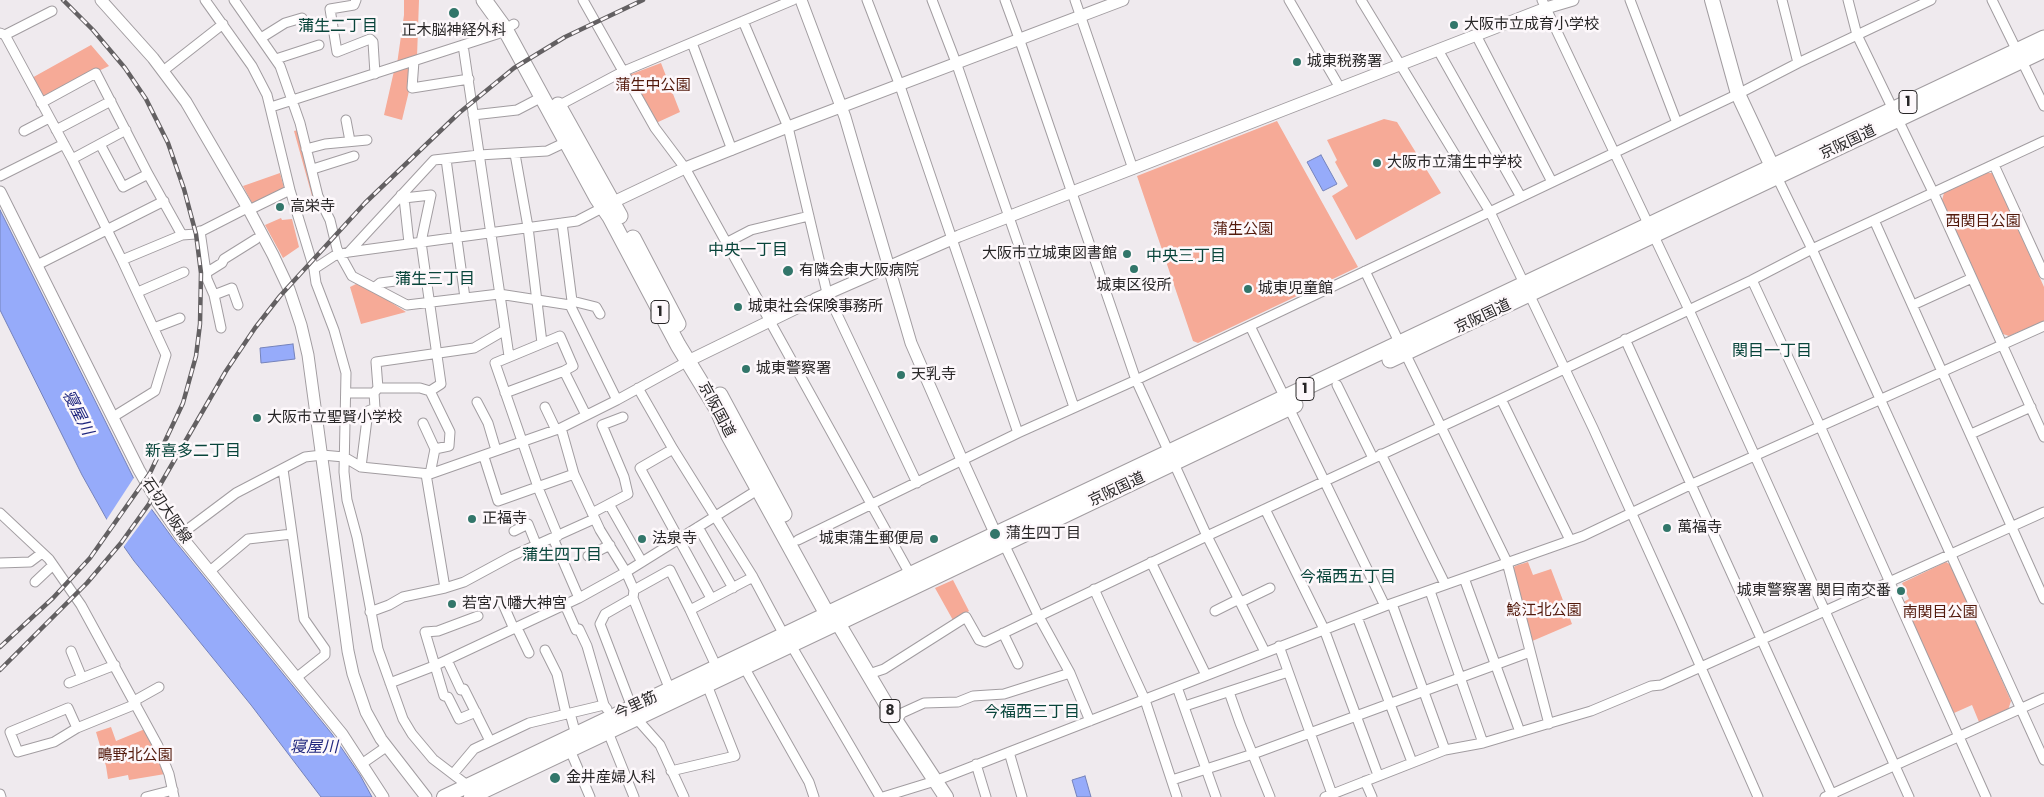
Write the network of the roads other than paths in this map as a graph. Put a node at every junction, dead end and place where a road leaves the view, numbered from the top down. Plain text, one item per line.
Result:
1 (101, 0) edge
2 (205, 0) edge
3 (234, 0) edge
4 (356, 0) edge
5 (484, 0) edge
6 (497, 0) edge
7 (583, 0) edge
8 (793, 0) edge
9 (802, 0) edge
10 (866, 0) edge
11 (932, 0) edge
12 (1005, 0) edge
13 (1075, 0) edge
14 (1123, 0) edge
15 (1289, 0) edge
16 (1361, 0) edge
17 (1573, 0) edge
18 (1630, 0) edge
19 (1712, 0) edge
20 (1782, 0) edge
21 (1848, 0) edge
22 (1931, 0) edge
23 (1992, 0) edge
24 (1545, 3) edge
25 (52, 11) dead end
26 (1082, 17) junction
27 (302, 18) dead end
28 (743, 22) junction
29 (223, 24) junction
30 (509, 27) junction
31 (3, 34) edge
32 (1476, 35) junction
33 (1857, 35) junction
34 (261, 38) junction
35 (2044, 38) edge
36 (1020, 41) junction
37 (692, 43) junction
38 (319, 45) dead end
39 (462, 45) junction
40 (1438, 50) junction
41 (2044, 50) edge
42 (2020, 56) junction
43 (276, 59) junction
44 (414, 61) junction
45 (1798, 63) junction
46 (957, 65) junction
47 (1400, 65) junction
48 (164, 71) junction
49 (622, 72) junction
50 (374, 74) junction
51 (469, 79) junction
52 (900, 86) junction
53 (1340, 88) junction
54 (1738, 94) junction
55 (542, 97) junction
56 (111, 101) junction
57 (291, 102) junction
58 (41, 103) junction
59 (558, 106) junction
60 (2044, 106) edge
61 (271, 107) junction
62 (842, 108) junction
63 (473, 115) junction
64 (1896, 115) junction
65 (49, 118) junction
66 (346, 120) dead end
67 (1677, 123) junction
68 (788, 128) junction
69 (56, 130) junction
70 (126, 130) junction
71 (24, 131) dead end
72 (367, 140) dead end
73 (2044, 141) edge
74 (350, 142) junction
75 (566, 142) junction
76 (64, 144) junction
77 (100, 144) junction
78 (306, 149) junction
79 (732, 150) junction
80 (1614, 153) junction
81 (516, 154) junction
82 (479, 155) junction
83 (354, 156) dead end
84 (446, 158) junction
85 (72, 159) junction
86 (1994, 164) junction
87 (685, 168) junction
88 (313, 169) junction
89 (1133, 169) junction
90 (1775, 172) junction
91 (148, 174) junction
92 (0, 176) edge
93 (1552, 182) junction
94 (290, 190) junction
95 (0, 192) edge
96 (1072, 193) junction
97 (1934, 194) junction
98 (403, 196) junction
99 (1521, 197) junction
100 (164, 201) junction
101 (609, 205) junction
102 (248, 209) junction
103 (1490, 212) junction
104 (809, 216) junction
105 (1009, 218) junction
106 (1874, 220) junction
107 (562, 223) junction
108 (528, 227) junction
109 (108, 230) junction
110 (200, 231) junction
111 (1651, 231) junction
112 (490, 233) junction
113 (182, 235) junction
114 (456, 237) junction
115 (256, 239) dead end
116 (953, 239) junction
117 (421, 242) junction
118 (409, 243) junction
119 (726, 243) junction
120 (1812, 249) junction
121 (345, 253) junction
122 (122, 260) junction
123 (37, 265) junction
124 (889, 266) junction
125 (314, 269) junction
126 (1365, 271) junction
127 (184, 272) dead end
128 (206, 273) junction
129 (2044, 274) edge
130 (426, 277) junction
131 (1972, 278) junction
132 (1752, 280) junction
133 (375, 287) junction
134 (1526, 290) junction
135 (138, 292) junction
136 (827, 293) junction
137 (499, 294) junction
138 (214, 295) junction
139 (465, 298) junction
140 (536, 300) junction
141 (430, 303) junction
142 (571, 303) junction
143 (238, 305) dead end
144 (1913, 305) junction
145 (1688, 310) junction
146 (600, 314) dead end
147 (180, 318) dead end
148 (769, 320) junction
149 (1250, 326) junction
150 (2044, 326) edge
151 (154, 328) junction
152 (220, 328) dead end
153 (505, 330) junction
154 (1625, 339) junction
155 (542, 343) junction
156 (2002, 346) junction
157 (1402, 349) junction
158 (437, 354) junction
159 (509, 356) junction
160 (692, 359) junction
161 (1564, 369) junction
162 (564, 371) junction
163 (1942, 373) junction
164 (1136, 380) junction
165 (1337, 385) junction
166 (638, 388) junction
167 (376, 390) junction
168 (430, 391) junction
169 (346, 393) junction
170 (505, 393) junction
171 (1501, 399) junction
172 (616, 400) junction
173 (1881, 400) junction
174 (477, 402) dead end
175 (1287, 403) junction
176 (545, 407) dead end
177 (1074, 407) junction
178 (2031, 407) junction
179 (586, 415) junction
180 (113, 417) junction
181 (623, 417) dead end
182 (423, 423) dead end
183 (1820, 426) junction
184 (1440, 428) junction
185 (558, 429) junction
186 (1018, 433) junction
187 (1971, 434) junction
188 (2044, 437) edge
189 (522, 443) junction
190 (674, 449) junction
191 (434, 450) junction
192 (496, 450) junction
193 (322, 455) junction
194 (1377, 456) junction
195 (344, 457) junction
196 (484, 457) junction
197 (1755, 457) junction
198 (1172, 458) junction
199 (962, 460) junction
200 (361, 466) junction
201 (640, 468) junction
202 (283, 469) junction
203 (428, 474) junction
204 (574, 474) junction
205 (624, 476) junction
206 (1323, 482) junction
207 (917, 483) junction
208 (1692, 484) junction
209 (538, 487) junction
210 (759, 490) junction
211 (609, 504) junction
212 (870, 505) junction
213 (1265, 509) junction
214 (2044, 512) edge
215 (0, 513) edge
216 (1630, 514) junction
217 (593, 516) junction
218 (716, 516) junction
219 (698, 527) junction
220 (2012, 527) junction
221 (514, 531) dead end
222 (292, 534) junction
223 (180, 535) junction
224 (555, 536) junction
225 (1207, 536) junction
226 (678, 539) junction
227 (1000, 539) junction
228 (798, 540) junction
229 (1570, 540) junction
230 (536, 544) junction
231 (610, 545) junction
232 (42, 553) junction
233 (1951, 555) junction
234 (588, 556) dead end
235 (642, 562) junction
236 (1150, 562) junction
237 (1507, 562) junction
238 (0, 563) edge
239 (53, 564) junction
240 (210, 571) junction
241 (626, 572) junction
242 (910, 574) junction
243 (752, 577) junction
244 (1464, 578) junction
245 (35, 582) dead end
246 (1890, 582) junction
247 (1445, 584) junction
248 (445, 588) junction
249 (733, 588) junction
250 (1270, 588) dead end
251 (1094, 589) junction
252 (1430, 591) junction
253 (634, 594) junction
254 (579, 598) junction
255 (711, 598) junction
256 (2044, 599) edge
257 (1240, 600) junction
258 (503, 604) dead end
259 (564, 605) junction
260 (1388, 605) junction
261 (690, 610) junction
262 (1214, 611) dead end
263 (370, 612) junction
264 (1825, 612) junction
265 (834, 615) junction
266 (1038, 615) junction
267 (478, 616) dead end
268 (1357, 617) junction
269 (516, 629) junction
270 (1324, 629) junction
271 (1002, 633) junction
272 (787, 640) junction
273 (1761, 641) junction
274 (1279, 646) junction
275 (545, 650) dead end
276 (71, 651) dead end
277 (1265, 652) junction
278 (1530, 652) junction
279 (529, 653) dead end
280 (447, 660) junction
281 (115, 664) junction
282 (1018, 664) dead end
283 (1495, 664) junction
284 (434, 666) junction
285 (744, 667) junction
286 (1700, 667) junction
287 (717, 668) junction
288 (1288, 672) junction
289 (1070, 673) junction
290 (869, 674) junction
291 (1206, 675) junction
292 (82, 678) junction
293 (296, 678) junction
294 (1460, 678) junction
295 (390, 682) junction
296 (69, 683) dead end
297 (707, 685) junction
298 (159, 687) dead end
299 (1177, 687) junction
300 (670, 690) junction
301 (1422, 691) junction
302 (1230, 692) junction
303 (2044, 698) edge
304 (1145, 700) junction
305 (135, 702) junction
306 (1388, 703) junction
307 (604, 705) junction
308 (1185, 706) junction
309 (2021, 708) junction
310 (476, 712) junction
311 (634, 713) junction
312 (568, 714) junction
313 (1356, 715) junction
314 (614, 717) junction
315 (896, 721) junction
316 (1090, 721) junction
317 (1549, 724) junction
318 (77, 728) junction
319 (608, 732) junction
320 (1520, 732) junction
321 (1310, 733) junction
322 (576, 735) junction
323 (1959, 737) junction
324 (490, 741) junction
325 (1483, 743) junction
326 (386, 747) junction
327 (570, 750) junction
328 (1445, 750) junction
329 (1009, 752) junction
330 (1253, 754) junction
331 (2044, 760) edge
332 (1412, 762) junction
333 (363, 763) junction
334 (976, 764) junction
335 (1895, 766) junction
336 (1206, 768) junction
337 (671, 771) junction
338 (453, 774) junction
339 (1378, 776) junction
340 (1172, 780) junction
341 (1365, 780) junction
342 (935, 781) junction
343 (475, 793) edge
344 (173, 794) edge
345 (1328, 796) edge
346 (1830, 796) edge
347 (146, 797) edge
348 (383, 797) edge
349 (426, 797) edge
350 (444, 797) edge
351 (590, 797) edge
352 (634, 797) edge
353 (684, 797) edge
354 (814, 797) edge
355 (882, 797) edge
356 (946, 797) edge
357 (986, 797) edge
358 (1022, 797) edge
359 (1177, 797) edge
360 (1216, 797) edge
361 (1270, 797) edge
362 (1372, 797) edge
363 (1758, 797) edge
364 (1909, 797) edge
365 (1986, 797) edge

1 - 48 street
2 - 29 street
3 - 34 street
4 - 50 street
5 - 30 highway, 京阪国道 / 1
6 - 30 highway, 京阪国道 / 1
7 - 49 street
8 - 28 street
9 - 62 street
10 - 52 street
11 - 46 street
12 - 36 street
13 - 26 street
14 - 26 street
15 - 53 street
16 - 47 street
17 - 24 street
18 - 67 street
19 - 54 main road
20 - 45 street
21 - 33 street
22 - 33 street
23 - 42 street
24 - 32 street
24 - 80 street
25 - 31 street
26 - 36 street
26 - 89 street
27 - 34 street
28 - 37 street
28 - 68 street
29 - 48 street
29 - 61 street
30 - 39 street
30 - 55 highway, 京阪国道 / 1
30 - 59 highway, 京阪国道 / 1
31 - 58 street
32 - 40 street
32 - 93 street
33 - 45 street
33 - 64 street
34 - 43 street
35 - 42 highway, 京阪国道 / 1
36 - 46 street
36 - 96 street
37 - 49 street
37 - 79 street
38 - 43 street
39 - 44 street
39 - 51 street
40 - 47 street
40 - 99 street
41 - 42 highway, 京阪国道 / 1
42 - 60 street
42 - 64 highway, 京阪国道 / 1
43 - 57 street
44 - 50 street
44 - 51 street
45 - 54 street
46 - 52 street
46 - 105 street
47 - 53 street
47 - 103 street
48 - 102 street
49 - 59 street
49 - 87 street
50 - 57 street
51 - 63 street
52 - 62 street
52 - 116 street
53 - 89 street
54 - 67 street
54 - 90 main road
55 - 63 street
55 - 75 highway, 京阪国道 / 1
56 - 58 street
56 - 69 street
56 - 70 street
57 - 61 street
57 - 78 street
58 - 65 street
59 - 101 highway, 京阪国道 / 1
61 - 94 street
62 - 68 street
62 - 124 street
63 - 82 street
64 - 90 highway, 京阪国道 / 1
64 - 97 street
65 - 69 street
65 - 71 street
66 - 74 street
67 - 80 street
68 - 79 street
68 - 104 street
69 - 76 street
70 - 77 street
70 - 91 street
72 - 74 street
73 - 86 street
74 - 78 street
75 - 81 street
75 - 101 highway, 京阪国道 / 1
76 - 85 street
76 - 92 street
77 - 85 street
77 - 91 street
78 - 88 street
79 - 87 street
80 - 93 street
80 - 111 street
81 - 82 street
81 - 108 street
82 - 84 street
82 - 112 street
83 - 88 street
84 - 98 street
84 - 114 street
85 - 109 street
86 - 97 street
86 - 129 street
87 - 101 street
87 - 119 street
88 - 121 street
89 - 96 street
90 - 111 highway, 京阪国道 / 1
90 - 120 street
91 - 100 street
93 - 99 street
94 - 102 street
94 - 125 street
95 - 123 street, 石切大阪線
96 - 105 street
96 - 164 street
97 - 106 street
97 - 131 street
98 - 117 street
98 - 118 street
98 - 121 street
99 - 103 street
100 - 109 street
100 - 113 street
101 - 107 street
101 - 160 highway, 京阪国道 / 1
102 - 110 street
102 - 193 street
103 - 126 street
103 - 134 street
104 - 119 street
104 - 136 street
105 - 116 street
105 - 177 street
106 - 120 street
106 - 144 street
107 - 108 street
107 - 142 street
108 - 112 street
108 - 140 street
109 - 122 street
109 - 123 street
110 - 113 street
110 - 128 street
111 - 134 highway, 京阪国道 / 1
111 - 145 street
112 - 114 street
112 - 137 street
113 - 122 street
114 - 117 street
114 - 139 street
115 - 128 street
116 - 124 street
116 - 186 street
117 - 118 street
117 - 130 street
118 - 121 street
119 - 148 street
120 - 132 street
120 - 173 street
121 - 125 street
121 - 133 street
122 - 135 street
123 - 180 street, 石切大阪線
124 - 136 street
124 - 199 street
125 - 169 street
126 - 149 street
126 - 157 street
127 - 135 street
128 - 138 street
130 - 133 street
130 - 141 street
131 - 144 street
131 - 156 street
132 - 145 street
132 - 183 street
133 - 141 street
134 - 157 highway, 京阪国道 / 1
134 - 161 street
135 - 151 street
136 - 148 street
136 - 207 street
137 - 139 street
137 - 140 street
137 - 153 street
138 - 143 street
138 - 152 street
139 - 141 street
140 - 142 street
140 - 155 street
141 - 158 street
142 - 146 street
142 - 172 street
144 - 163 street
145 - 154 street
145 - 197 street
147 - 151 street
148 - 160 street
148 - 212 street
149 - 164 street
149 - 175 street
150 - 156 street
151 - 180 street
153 - 158 street
153 - 159 street
154 - 161 street
154 - 208 street
155 - 159 street
155 - 162 street
156 - 163 street
156 - 178 street
157 - 165 highway, 京阪国道 / 1
157 - 175 highway, 京阪国道 / 1
157 - 184 street
158 - 167 street
158 - 168 street
159 - 170 street
160 - 166 street
160 - 210 highway, 京阪国道 / 1
160 - 228 highway, 京阪国道 / 1
161 - 171 street
161 - 216 street
162 - 170 street
162 - 179 street
163 - 173 street
163 - 187 street
164 - 177 street
164 - 198 street
165 - 175 highway, 京阪国道 / 1
165 - 194 street
166 - 172 street
166 - 190 street
167 - 168 street
167 - 169 street
167 - 200 street
168 - 191 street
169 - 195 street
170 - 189 street
171 - 184 street
171 - 229 street
172 - 179 street
173 - 183 street
173 - 233 street
174 - 192 street
175 - 198 highway, 京阪国道 / 1
175 - 206 street
176 - 185 street
177 - 186 street
178 - 187 street
178 - 188 street
179 - 185 street
180 - 223 street, 石切大阪線
181 - 205 street
182 - 191 street
183 - 197 street
183 - 246 street
184 - 194 street
184 - 237 street
185 - 189 street
185 - 204 street
186 - 199 street
187 - 220 street
189 - 192 street
189 - 209 street
190 - 201 street
190 - 218 street
191 - 203 street
192 - 196 street
193 - 195 street
193 - 202 street
193 - 326 street
194 - 206 street
194 - 247 street
195 - 200 street
195 - 263 street
196 - 203 street
196 - 209 street
197 - 208 street
197 - 264 street
198 - 225 street
198 - 227 highway, 京阪国道 / 1
199 - 207 street
199 - 227 street
200 - 203 street
201 - 205 street
201 - 226 street
202 - 222 street
202 - 223 street
203 - 248 street
204 - 209 street
204 - 217 street
205 - 211 street
206 - 213 street
206 - 260 street
207 - 212 street
208 - 216 street
208 - 273 street
209 - 224 street
210 - 218 street
210 - 265 highway, 京阪国道 / 1
211 - 217 street
211 - 235 street
212 - 228 street
212 - 242 street
213 - 225 street
213 - 270 street
214 - 220 street
215 - 232 street
216 - 229 street
216 - 286 street
217 - 224 street
217 - 231 street
218 - 219 street
218 - 243 street
219 - 226 street
219 - 249 street
220 - 233 street
220 - 256 street
221 - 230 street
222 - 240 street
222 - 293 street
223 - 240 street, 石切大阪線
224 - 230 street
224 - 254 street
225 - 236 street
225 - 257 street
226 - 235 street
226 - 255 street
227 - 242 highway, 京阪国道 / 1
227 - 265 highway, 京阪国道 / 1
227 - 266 street
228 - 265 highway, 京阪国道 / 1
229 - 237 street
230 - 248 street
231 - 234 street
231 - 241 street
232 - 238 street
232 - 239 street
233 - 246 street
233 - 309 street
235 - 241 street
236 - 251 street
236 - 291 street
237 - 244 street
237 - 278 street
239 - 245 street
239 - 281 street
240 - 293 street, 石切大阪線
241 - 253 street
241 - 254 street
242 - 265 highway, 京阪国道 / 1
243 - 249 street
243 - 272 street
244 - 247 street
244 - 283 street
246 - 264 street
246 - 323 street
247 - 252 street
248 - 263 street
249 - 255 street
250 - 257 street
251 - 266 street
251 - 304 street
252 - 260 street
252 - 294 street
253 - 261 street
253 - 300 street
253 - 311 street
254 - 259 street
255 - 261 street
257 - 262 street
257 - 277 street
258 - 269 street
259 - 269 street
259 - 307 street
260 - 268 street
260 - 301 street
261 - 287 street
263 - 295 street
264 - 273 street
264 - 335 street
265 - 272 main road, 今里筋
265 - 290 main road, 8
266 - 271 street
266 - 289 street
267 - 284 street
268 - 270 street
268 - 306 street
269 - 279 street
269 - 280 street
270 - 274 street
270 - 313 street
271 - 282 street
271 - 290 street
272 - 285 main road, 今里筋
272 - 287 main road, 今里筋
272 - 355 street
273 - 286 street
273 - 346 street
274 - 277 street
274 - 288 street
275 - 312 street
276 - 292 street
277 - 291 street
278 - 283 street
278 - 317 street
280 - 284 street
280 - 310 street
281 - 292 street
281 - 305 street
283 - 294 street
283 - 320 street
284 - 295 street
284 - 310 street
285 - 297 main road, 今里筋
285 - 354 street
286 - 317 street
286 - 363 street
287 - 300 main road, 今里筋
288 - 302 street
288 - 321 street
289 - 315 street
289 - 316 street
290 - 315 main road, 8
291 - 299 street
292 - 296 street
293 - 333 street, 石切大阪線
294 - 301 street
294 - 325 street
295 - 338 street
297 - 311 main road, 今里筋
297 - 337 street
298 - 305 street
299 - 304 street
299 - 308 street
300 - 311 main road, 今里筋
301 - 306 street
301 - 328 street
302 - 308 street
302 - 330 street
303 - 309 street
304 - 316 street
304 - 340 street
305 - 318 street
305 - 344 street
306 - 313 street
306 - 332 street
307 - 312 street
307 - 314 street
308 - 336 street
309 - 323 street
309 - 331 street
310 - 324 street
311 - 314 main road, 今里筋
311 - 319 main road, 今里筋
311 - 337 street
312 - 322 street
312 - 324 street
313 - 321 street
313 - 339 street
314 - 322 main road, 今里筋
315 - 342 main road, 8
316 - 329 street
317 - 320 street
318 - 318 street
319 - 327 main road, 今里筋
319 - 352 street
320 - 325 street
321 - 330 street
321 - 345 street
322 - 343 main road, 今里筋
323 - 335 street
323 - 365 street
324 - 338 street
325 - 328 street
326 - 333 street
326 - 349 street
327 - 343 main road, 今里筋
327 - 351 street
328 - 332 street
329 - 334 street
329 - 358 street
330 - 336 street
330 - 361 street
332 - 339 street
333 - 348 street, 石切大阪線
334 - 342 street
334 - 357 street
335 - 346 street
335 - 364 street
336 - 340 street
336 - 360 street
337 - 353 street
338 - 343 street
339 - 341 street
340 - 359 street
341 - 345 street
341 - 362 street
342 - 355 street
342 - 356 main road, 8
343 - 350 main road, 今里筋
344 - 347 street

